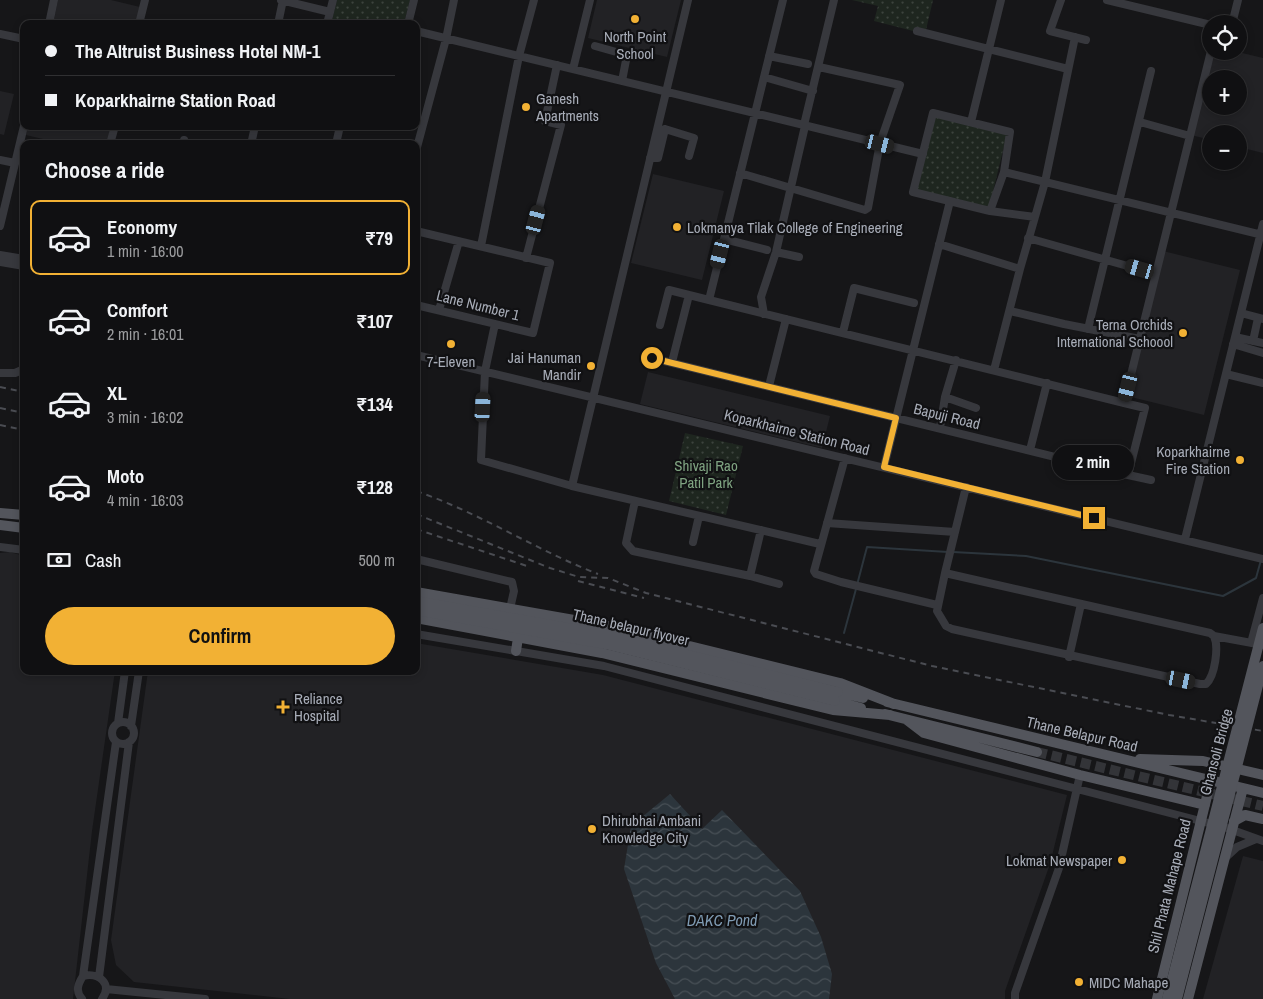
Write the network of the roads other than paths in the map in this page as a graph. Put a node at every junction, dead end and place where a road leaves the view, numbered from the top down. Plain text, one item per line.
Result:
1 (54, 0) edge
2 (145, 0) edge
3 (282, 0) edge
4 (333, 0) edge
5 (414, 0) edge
6 (454, 0) edge
7 (534, 0) edge
8 (590, 0) edge
9 (688, 0) edge
10 (783, 0) edge
11 (834, 0) edge
12 (1000, 0) edge
13 (1061, 0) edge
14 (1107, 0) edge
15 (1144, 0) edge
16 (1238, 0) edge
17 (1142, 8) junction
18 (330, 12) junction
19 (1234, 15) edge
20 (50, 20) edge
21 (140, 20) edge
22 (279, 20) edge
23 (328, 20) edge
24 (409, 20) edge
25 (1202, 24) edge
26 (917, 31) dead end
27 (420, 32) edge
28 (0, 34) edge
29 (1075, 37) junction
30 (20, 39) edge
31 (446, 39) junction
32 (1086, 40) dead end
33 (595, 46) dead end
34 (989, 48) junction
35 (519, 56) junction
36 (769, 56) junction
37 (1209, 60) edge
38 (808, 64) dead end
39 (557, 66) junction
40 (819, 67) junction
41 (1068, 68) junction
42 (573, 69) junction
43 (1151, 71) dead end
44 (764, 77) junction
45 (622, 81) junction
46 (813, 91) junction
47 (665, 92) junction
48 (755, 113) junction
49 (971, 122) junction
50 (1140, 122) junction
51 (805, 125) junction
52 (657, 126) junction
53 (665, 129) junction
54 (254, 130) edge
55 (1190, 136) junction
56 (252, 140) dead end
57 (419, 140) edge
58 (20, 142) edge
59 (880, 144) junction
60 (922, 154) junction
61 (689, 156) dead end
62 (650, 158) junction
63 (0, 160) edge
64 (15, 163) junction
65 (1004, 172) junction
66 (740, 173) junction
67 (1045, 182) junction
68 (792, 190) junction
69 (1120, 200) junction
70 (950, 201) junction
71 (990, 211) junction
72 (1171, 213) junction
73 (1035, 217) junction
74 (1263, 224) edge
75 (0, 226) edge
76 (420, 232) edge
77 (1262, 235) edge
78 (1028, 238) junction
79 (724, 239) junction
80 (459, 241) junction
81 (939, 244) junction
82 (482, 246) junction
83 (767, 250) dead end
84 (776, 252) junction
85 (0, 254) edge
86 (799, 257) dead end
87 (20, 258) edge
88 (526, 258) junction
89 (1106, 260) junction
90 (0, 262) edge
91 (20, 265) edge
92 (1020, 269) junction
93 (1156, 274) junction
94 (688, 295) junction
95 (709, 300) junction
96 (914, 303) dead end
97 (420, 306) edge
98 (438, 310) junction
99 (1010, 311) junction
100 (1241, 313) junction
101 (764, 314) junction
102 (786, 319) junction
103 (1260, 319) edge
104 (495, 324) junction
105 (660, 325) dead end
106 (1088, 329) junction
107 (843, 332) junction
108 (1140, 339) junction
109 (1234, 340) junction
110 (1253, 340) junction
111 (1263, 343) edge
112 (913, 350) junction
113 (1263, 353) edge
114 (420, 356) edge
115 (652, 358) dead end
116 (956, 360) junction
117 (672, 362) junction
118 (994, 370) junction
119 (20, 371) edge
120 (485, 371) junction
121 (0, 372) edge
122 (1226, 374) junction
123 (1047, 383) junction
124 (1263, 383) edge
125 (769, 386) junction
126 (944, 396) junction
127 (593, 397) junction
128 (1124, 402) junction
129 (976, 408) dead end
130 (896, 418) junction
131 (940, 428) junction
132 (1030, 450) junction
133 (845, 458) junction
134 (884, 467) junction
135 (1128, 474) junction
136 (1151, 480) dead end
137 (572, 486) junction
138 (966, 487) junction
139 (635, 501) junction
140 (0, 513) edge
141 (20, 515) edge
142 (698, 516) junction
143 (827, 523) junction
144 (0, 525) edge
145 (20, 528) edge
146 (761, 530) junction
147 (955, 532) junction
148 (1185, 539) junction
149 (693, 542) dead end
150 (820, 544) junction
151 (0, 547) edge
152 (20, 550) edge
153 (1260, 558) edge
154 (420, 560) edge
155 (946, 569) junction
156 (750, 576) junction
157 (779, 584) dead end
158 (420, 593) edge
159 (1263, 598) edge
160 (420, 602) edge
161 (1081, 604) junction
162 (937, 605) junction
163 (510, 608) junction
164 (522, 610) junction
165 (420, 611) edge
166 (420, 619) edge
167 (1263, 628) edge
168 (420, 635) edge
169 (505, 635) junction
170 (1214, 636) junction
171 (518, 637) junction
172 (1251, 643) junction
173 (1263, 645) edge
174 (503, 649) junction
175 (516, 651) junction
176 (1069, 657) junction
177 (1263, 666) edge
178 (124, 675) edge
179 (137, 675) edge
180 (836, 697) junction
181 (894, 704) junction
182 (890, 715) junction
183 (908, 720) junction
184 (118, 723) junction
185 (131, 726) junction
186 (116, 742) junction
187 (129, 742) junction
188 (1037, 752) tunnel mouth
189 (1119, 758) junction
190 (1080, 775) junction
191 (1263, 775) edge
192 (1211, 780) junction
193 (1078, 788) junction
194 (1243, 788) junction
195 (1263, 793) edge
196 (1205, 805) junction
197 (1263, 819) edge
198 (1201, 821) junction
199 (1233, 825) junction
200 (1259, 840) edge
201 (1224, 859) junction
202 (83, 976) junction
203 (99, 977) junction
204 (106, 989) junction
205 (82, 999) edge
206 (102, 999) edge
207 (205, 999) edge
208 (1015, 999) edge
209 (1156, 999) edge
210 (1167, 999) edge
211 (1177, 999) edge
212 (1188, 999) edge

1 - 20 street
2 - 21 street
3 - 18 street
3 - 22 street
4 - 18 street
5 - 24 street
6 - 31 street
7 - 35 street
8 - 42 street
9 - 47 street
10 - 36 street
11 - 40 street
12 - 34 street
13 - 29 street
14 - 17 street
15 - 17 street
16 - 19 street
17 - 25 street
18 - 23 street
26 - 34 street
27 - 31 street
28 - 30 street
29 - 32 street
29 - 41 street
31 - 35 street
31 - 57 street
33 - 45 street
34 - 41 street
34 - 49 street
35 - 39 street
35 - 82 street
36 - 38 street
36 - 44 street
37 - 55 street
39 - 42 street
39 - 88 street
40 - 46 street
40 - 59 street
41 - 67 street
42 - 45 street
43 - 50 street
44 - 46 street
44 - 48 street
45 - 47 street
46 - 51 street
47 - 48 street
47 - 52 street
48 - 51 street
48 - 66 street
49 - 60 street
49 - 65 street
50 - 55 street
50 - 69 street
51 - 59 street
51 - 68 street
52 - 53 street
52 - 62 street
53 - 61 street
53 - 62 street
54 - 56 street
55 - 72 street
58 - 64 street
59 - 60 street
59 - 68 street
60 - 70 street
62 - 127 street
63 - 64 street
64 - 75 street
65 - 67 street
65 - 71 street
66 - 68 street
66 - 79 street
67 - 69 street
67 - 73 street
68 - 84 street
69 - 72 street
69 - 89 street
70 - 71 street
70 - 81 street
71 - 73 street
72 - 77 street
72 - 93 street
73 - 78 street
74 - 77 street
76 - 80 street
77 - 100 street
78 - 89 street
78 - 92 street
79 - 83 street
79 - 95 street
80 - 82 street
80 - 98 street
81 - 92 street
81 - 112 street
82 - 88 street
84 - 86 street
84 - 101 street
85 - 87 street
88 - 104 street, Lane Number 1
89 - 93 street
89 - 106 street
90 - 91 street
92 - 99 street
93 - 108 street
94 - 95 street
94 - 105 street
94 - 117 street
95 - 101 street
96 - 107 street
97 - 98 street, Lane Number 1
98 - 104 street, Lane Number 1
99 - 106 street
99 - 118 street
100 - 103 street
100 - 109 street
101 - 102 street
102 - 107 street
102 - 125 street
103 - 110 street
104 - 120 street
106 - 108 street
107 - 112 street
108 - 128 street
109 - 110 street
109 - 113 street
109 - 122 street
110 - 111 street
112 - 116 street
112 - 130 street
114 - 120 street, Koparkhairne Station Road
115 - 117 street, Bapuji Road
116 - 118 street
116 - 126 street
117 - 125 street, Bapuji Road
118 - 123 street
119 - 121 street
120 - 127 street, Koparkhairne Station Road
120 - 137 street
122 - 124 street
122 - 148 street
123 - 128 street
123 - 132 street
125 - 130 street, Bapuji Road
126 - 129 street
126 - 131 street
127 - 133 street, Koparkhairne Station Road
127 - 137 street
128 - 135 street
130 - 131 street, Bapuji Road
130 - 134 street
131 - 132 street, Bapuji Road
132 - 135 street, Bapuji Road
133 - 134 street, Koparkhairne Station Road
133 - 143 street
134 - 138 street, Koparkhairne Station Road
135 - 136 street, Bapuji Road
137 - 139 street
138 - 147 street
138 - 148 street, Koparkhairne Station Road
139 - 142 street
139 - 156 street
140 - 141 main road
142 - 146 street
142 - 149 street
143 - 147 street
143 - 150 street
144 - 145 main road
146 - 150 street
146 - 156 street
147 - 155 street
148 - 153 street, Koparkhairne Station Road
150 - 162 street
151 - 152 street
154 - 163 street
155 - 161 street
155 - 162 street
156 - 157 street
158 - 163 main road
159 - 172 street
160 - 180 main road, Thane belapur flyover, bridge
161 - 170 street
161 - 176 street
162 - 176 street
163 - 164 main road
163 - 169 street
164 - 171 main road
164 - 181 main road
165 - 180 main road, Thane belapur flyover, bridge
166 - 169 main road
167 - 210 main road, Ghansoli Bridge, bridge
168 - 174 street
169 - 171 main road
169 - 174 street
170 - 172 street
170 - 176 street
171 - 175 main road
171 - 182 main road
172 - 173 street
174 - 175 street
175 - 193 street
177 - 211 main road, Ghansoli Bridge, bridge
178 - 184 street
179 - 185 street
180 - 181 main road
180 - 182 main road
181 - 189 main road, Thane Belapur Road
182 - 183 main road
183 - 188 main road
183 - 190 main road
184 - 185 street
184 - 186 street
185 - 187 street
186 - 187 street
186 - 202 street
187 - 203 street
189 - 191 main road
189 - 192 main road, Thane Belapur Road
190 - 193 street
190 - 196 main road
192 - 194 main road, Thane Belapur Road
192 - 196 main road, Shil Phata Mahape Road
193 - 198 street
193 - 208 street
194 - 195 main road, Thane Belapur Road
194 - 199 main road
196 - 198 main road, Shil Phata Mahape Road
197 - 199 main road
198 - 199 street
198 - 209 main road, Shil Phata Mahape Road
199 - 200 street
199 - 201 main road
200 - 201 street
201 - 212 main road
202 - 203 street
202 - 205 street
203 - 204 street
204 - 206 street
204 - 207 street

